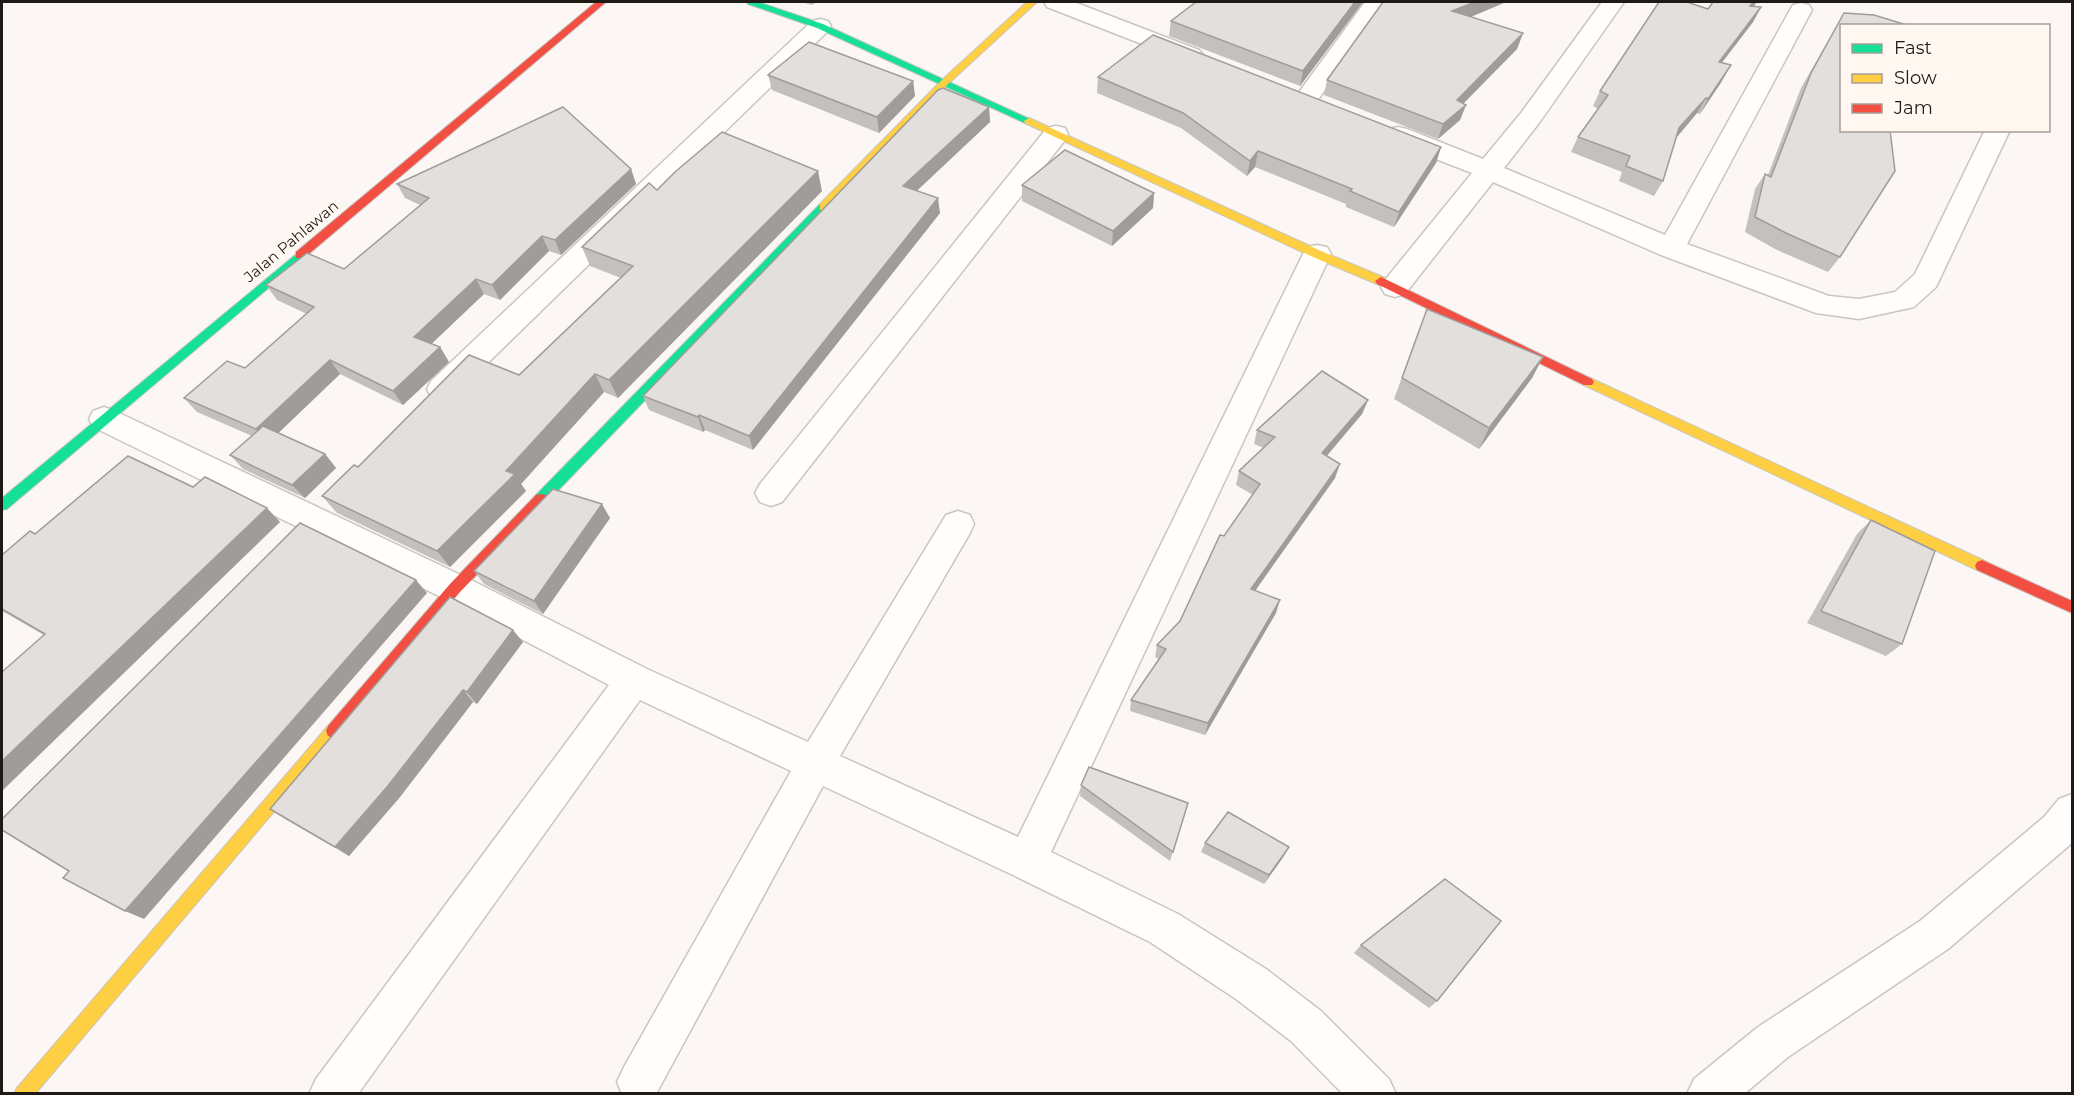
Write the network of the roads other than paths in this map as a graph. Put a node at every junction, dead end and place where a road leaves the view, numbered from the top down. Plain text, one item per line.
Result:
1 (601, 2) edge
2 (751, 2) edge
3 (1032, 2) edge
4 (1054, 2) edge
5 (1376, 2) edge
6 (1613, 2) edge
7 (1801, 10) dead end
8 (820, 26) junction
9 (1215, 64) edge
10 (945, 82) junction
11 (1307, 99) edge
12 (1370, 124) edge
13 (1997, 132) edge
14 (1056, 134) junction
15 (1487, 170) junction
16 (1671, 249) junction
17 (1317, 254) junction
18 (1395, 287) junction
19 (419, 411) edge
20 (104, 419) junction
21 (771, 493) dead end
22 (2, 505) edge
23 (958, 524) dead end
24 (455, 588) junction
25 (2073, 607) edge
26 (634, 680) junction
27 (816, 763) junction
28 (2073, 812) edge
29 (1027, 861) junction
30 (639, 1082) dead end
31 (23, 1094) edge
32 (331, 1094) edge
33 (1374, 1094) edge
34 (1709, 1094) edge

1 - 20 main road, Jalan Pahlawan
2 - 8 main road
3 - 10 main road
4 - 9 street
5 - 11 street
6 - 15 street
7 - 16 street
8 - 10 main road
8 - 19 street
10 - 14 main road
10 - 24 main road
12 - 15 street
13 - 16 street
14 - 17 main road
14 - 21 street
15 - 16 street
15 - 18 street
17 - 18 main road
17 - 29 street
18 - 25 main road
20 - 22 main road, Jalan Pahlawan
20 - 24 street
23 - 27 street
24 - 26 street
24 - 31 main road
26 - 27 street
26 - 32 street
27 - 29 street
27 - 30 street
28 - 34 street
29 - 33 street

